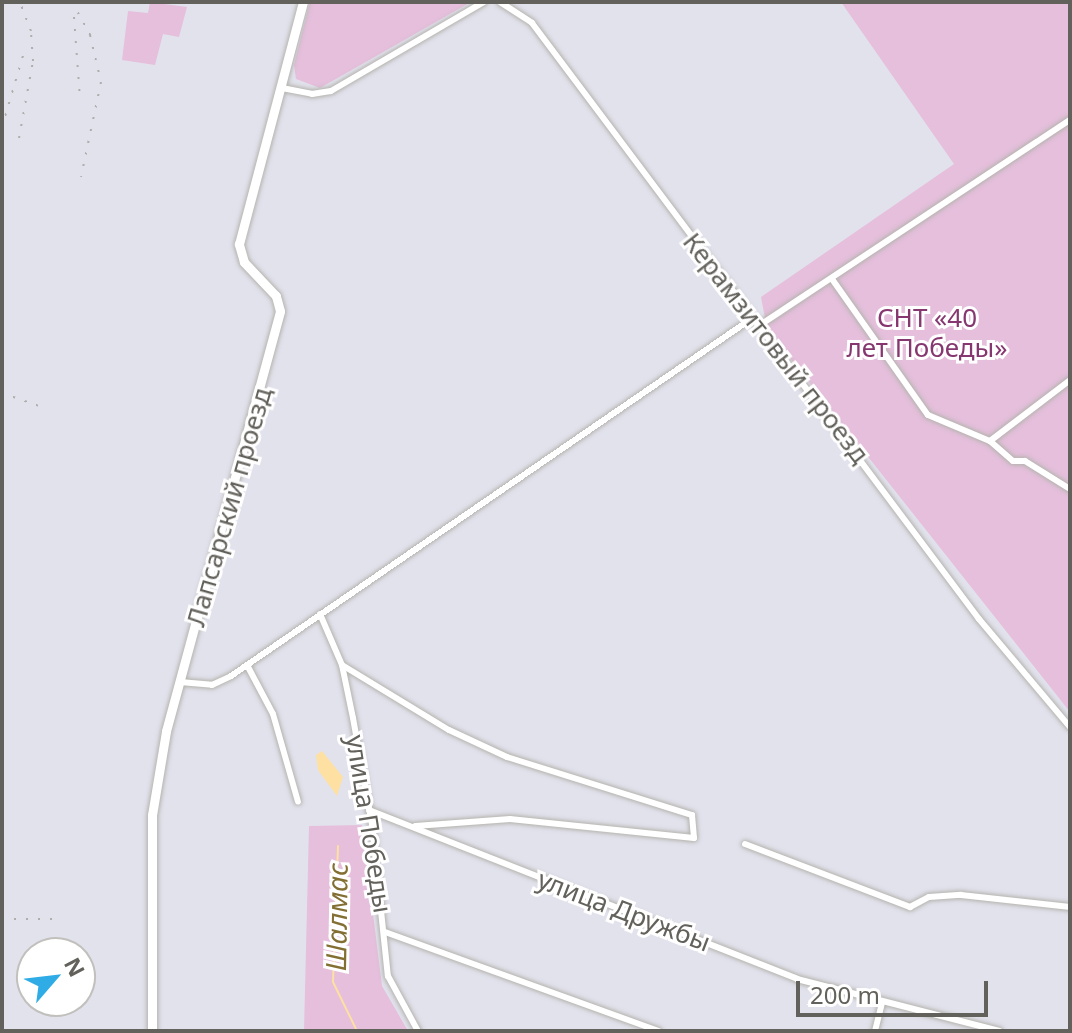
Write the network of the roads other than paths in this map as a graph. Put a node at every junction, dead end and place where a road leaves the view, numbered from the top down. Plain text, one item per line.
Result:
1 (303, 2) edge
2 (484, 2) edge
3 (500, 2) edge
4 (282, 88) junction
5 (1070, 120) edge
6 (832, 279) junction
7 (751, 319) junction
8 (757, 327) junction
9 (1070, 380) edge
10 (990, 441) junction
11 (1070, 489) edge
12 (320, 614) junction
13 (247, 665) junction
14 (342, 665) junction
15 (180, 682) junction
16 (1070, 727) edge
17 (298, 802) dead end
18 (369, 810) junction
19 (415, 826) junction
20 (745, 844) dead end
21 (1070, 907) edge
22 (385, 932) junction
23 (882, 1003) junction
24 (152, 1031) edge
25 (418, 1031) edge
26 (659, 1031) edge
27 (875, 1031) edge
28 (999, 1031) edge

1 - 4 street, Лапсарский проезд
2 - 4 street
3 - 7 street, Керамзитовый проезд
4 - 15 street, Лапсарский проезд
5 - 6 street
6 - 8 street
6 - 10 street
7 - 8 street, Керамзитовый проезд
7 - 12 street
8 - 16 street, Керамзитовый проезд
9 - 10 street
10 - 11 street
12 - 13 street
12 - 14 street, улица Победы
13 - 15 street
13 - 17 street
14 - 18 street, улица Победы
14 - 19 street
15 - 24 street, Лапсарский проезд
18 - 19 street, улица Дружбы
18 - 22 street, улица Победы
19 - 23 street, улица Дружбы
20 - 21 street
22 - 25 street, улица Победы
22 - 26 street
23 - 27 street
23 - 28 street, улица Дружбы

